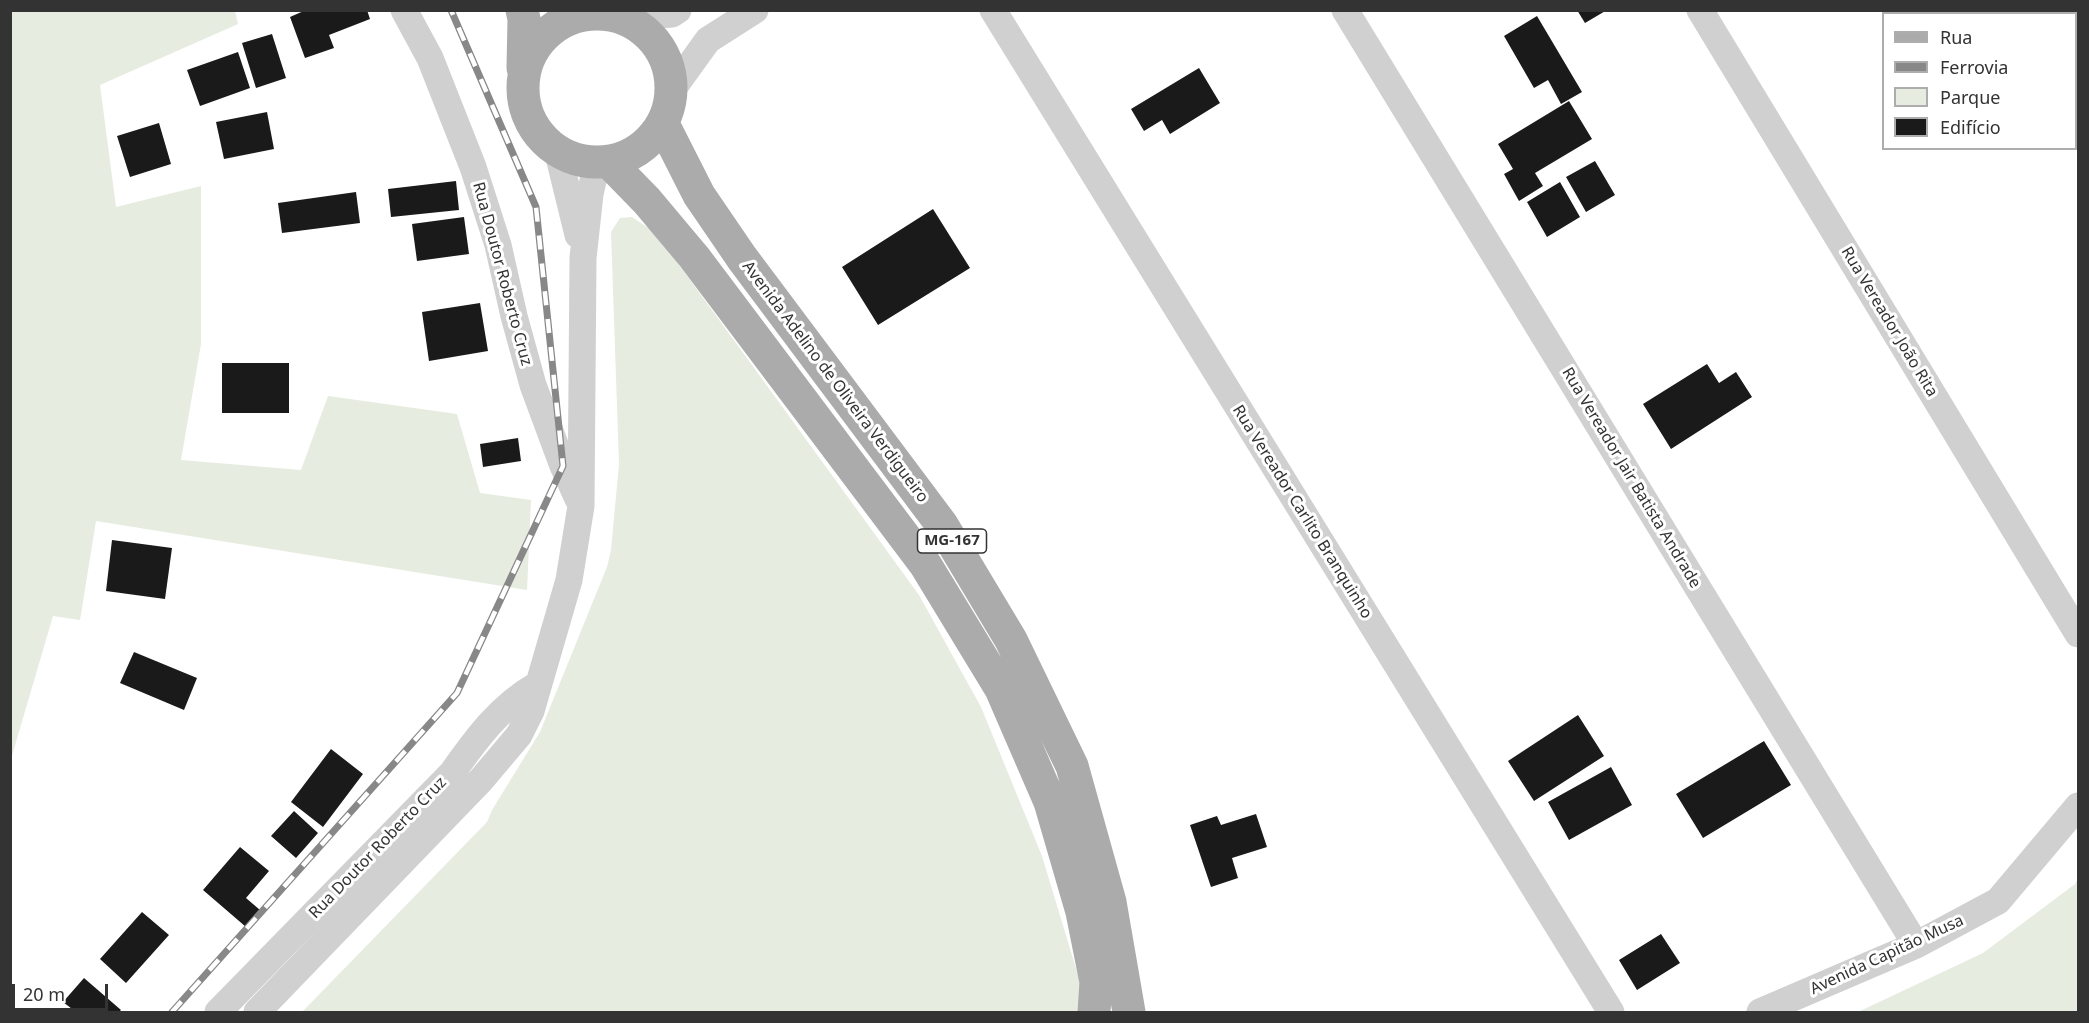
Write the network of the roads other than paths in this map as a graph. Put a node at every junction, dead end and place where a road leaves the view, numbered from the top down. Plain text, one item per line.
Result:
1 (404, 10) edge
2 (522, 10) edge
3 (678, 10) edge
4 (755, 10) edge
5 (993, 10) edge
6 (1345, 10) edge
7 (1700, 10) edge
8 (591, 11) edge
9 (624, 18) junction
10 (522, 79) junction
11 (672, 90) junction
12 (663, 124) junction
13 (557, 149) junction
14 (603, 163) junction
15 (583, 258) junction
16 (581, 506) junction
17 (2079, 634) edge
18 (537, 685) junction
19 (2079, 806) edge
20 (1916, 945) junction
21 (218, 1012) edge
22 (257, 1012) edge
23 (1094, 1012) edge
24 (1129, 1012) edge
25 (1611, 1012) edge
26 (1760, 1012) edge

1 - 16 street, Rua Doutor Roberto Cruz
2 - 10 main road
3 - 9 street
4 - 11 street
5 - 25 street, Rua Vereador Carlito Branquinho
6 - 20 street, Rua Vereador Jair Batista Andrade
7 - 17 street, Rua Vereador João Rita
8 - 9 main road
8 - 10 main road
9 - 11 main road
10 - 13 main road
11 - 12 main road
12 - 14 main road
12 - 24 main road, Avenida Adelino de Oliveira Verdigueiro / MG-167
13 - 14 main road
13 - 15 street, Rua Doutor Roberto Cruz
14 - 15 street, Rua Doutor Roberto Cruz
14 - 23 main road, MG-167
15 - 16 street, Rua Doutor Roberto Cruz
16 - 18 street, Rua Doutor Roberto Cruz
18 - 21 street, Rua Doutor Roberto Cruz
18 - 22 street, Rua Doutor Roberto Cruz
19 - 20 street, Avenida Capitão Musa
20 - 26 street, Avenida Capitão Musa

